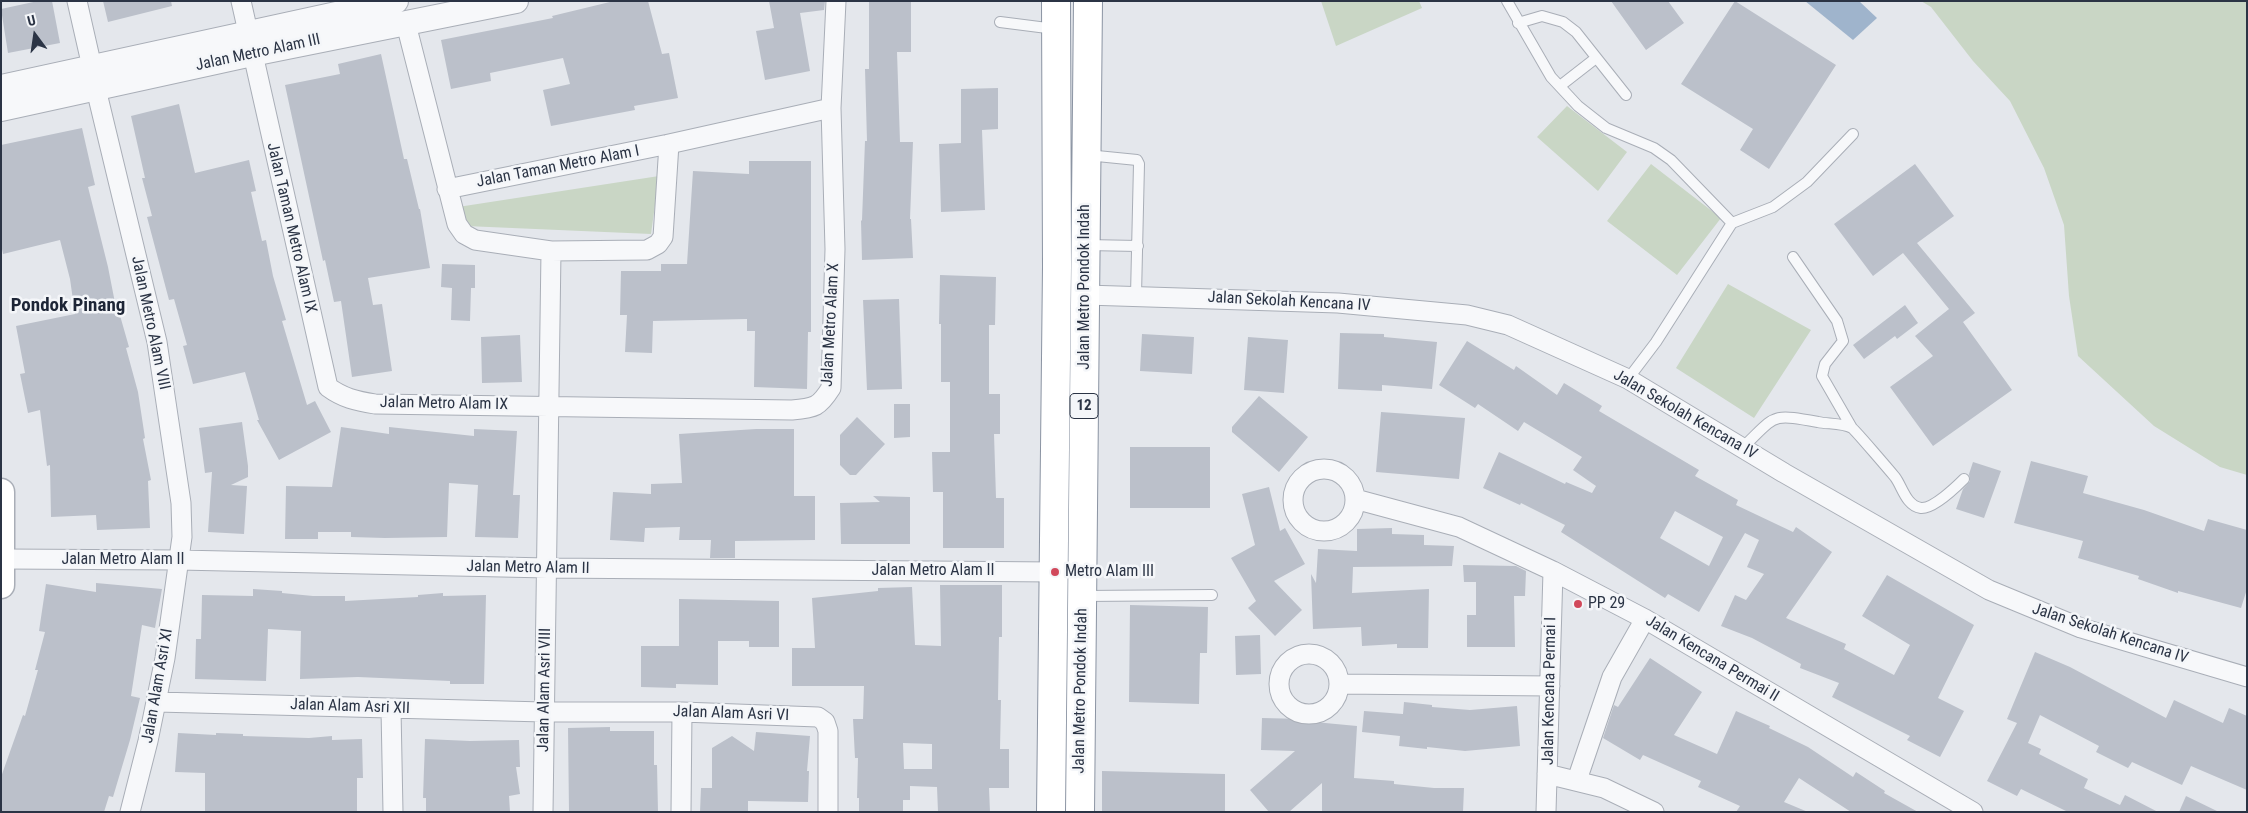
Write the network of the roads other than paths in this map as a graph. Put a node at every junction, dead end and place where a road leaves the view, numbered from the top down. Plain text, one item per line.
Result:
1 (77, 1) edge
2 (241, 1) edge
3 (396, 1) edge
4 (516, 1) edge
5 (836, 1) edge
6 (1056, 1) edge
7 (1088, 1) edge
8 (1507, 1) edge
9 (1000, 22) dead end
10 (1518, 23) junction
11 (406, 24) junction
12 (1056, 29) junction
13 (250, 43) junction
14 (1596, 58) junction
15 (94, 78) junction
16 (1560, 86) junction
17 (1, 87) edge
18 (1626, 95) dead end
19 (832, 108) junction
20 (1, 109) edge
21 (1853, 134) dead end
22 (669, 144) junction
23 (1086, 155) junction
24 (447, 189) junction
25 (1732, 223) junction
26 (1086, 245) junction
27 (1138, 246) junction
28 (551, 251) junction
29 (1793, 257) dead end
30 (1086, 295) junction
31 (1136, 295) junction
32 (1628, 378) junction
33 (340, 396) joint
34 (549, 406) junction
35 (1852, 428) junction
36 (1742, 448) junction
37 (1964, 479) dead end
38 (1, 492) edge
39 (1356, 500) dead end
40 (2, 559) edge
41 (179, 560) junction
42 (548, 568) junction
43 (1553, 571) junction
44 (1054, 572) junction
45 (1, 585) edge
46 (1212, 595) dead end
47 (1082, 596) junction
48 (1645, 619) junction
49 (2247, 677) edge
50 (1339, 684) dead end
51 (1550, 686) junction
52 (157, 702) junction
53 (391, 709) junction
54 (544, 712) junction
55 (682, 712) junction
56 (1547, 774) junction
57 (1577, 780) junction
58 (130, 812) edge
59 (393, 812) edge
60 (543, 812) edge
61 (680, 812) edge
62 (828, 812) edge
63 (1051, 812) edge
64 (1080, 812) edge
65 (1546, 812) edge
66 (1654, 812) edge
67 (1973, 812) edge

1 - 15 street, Jalan Metro Alam VIII
2 - 13 street, Jalan Taman Metro Alam IX
3 - 13 street, Jalan Metro Alam III
4 - 11 street, Jalan Metro Alam III
5 - 19 street, Jalan Metro Alam X
6 - 12 highway, Jalan Metro Pondok Indah / 12
7 - 23 highway, Jalan Metro Pondok Indah / 12
8 - 10 lane
9 - 12 lane
10 - 14 lane
10 - 16 lane
11 - 13 street, Jalan Metro Alam III
11 - 24 street
12 - 44 highway, Jalan Metro Pondok Indah / 12
13 - 15 street, Jalan Metro Alam III
13 - 33 street, Jalan Taman Metro Alam IX
14 - 16 lane
14 - 18 lane
15 - 17 street, Jalan Metro Alam III
15 - 20 street, Jalan Metro Alam III
15 - 41 street, Jalan Metro Alam VIII
16 - 25 lane
19 - 22 street, Jalan Taman Metro Alam I
19 - 34 street, Jalan Metro Alam X
21 - 25 lane
22 - 24 street, Jalan Taman Metro Alam I
22 - 28 street
23 - 26 highway, Jalan Metro Pondok Indah / 12
23 - 27 lane
24 - 28 street
25 - 32 lane
26 - 27 lane
26 - 30 highway, Jalan Metro Pondok Indah / 12
27 - 31 lane
28 - 34 street
29 - 35 lane
30 - 31 street, Jalan Sekolah Kencana IV
30 - 47 highway, Jalan Metro Pondok Indah / 12
31 - 32 street, Jalan Sekolah Kencana IV
32 - 36 street, Jalan Sekolah Kencana IV
33 - 34 street, Jalan Metro Alam IX
34 - 42 street
35 - 36 lane
35 - 37 lane
36 - 49 street, Jalan Sekolah Kencana IV
38 - 40 main road
39 - 43 street, Jalan Kencana Permai II
40 - 41 street, Jalan Metro Alam II
40 - 45 main road
41 - 42 street, Jalan Metro Alam II
41 - 52 street, Jalan Alam Asri XI
42 - 44 street, Jalan Metro Alam II
42 - 54 street, Jalan Alam Asri VIII
43 - 48 street, Jalan Kencana Permai II
43 - 51 street, Jalan Kencana Permai I
44 - 63 highway, Jalan Metro Pondok Indah / 12
46 - 47 lane
47 - 64 highway, Jalan Metro Pondok Indah / 12
48 - 57 street
48 - 67 street, Jalan Kencana Permai II
50 - 51 street
51 - 56 street, Jalan Kencana Permai I
52 - 53 street, Jalan Alam Asri XII
52 - 58 street, Jalan Alam Asri XI
53 - 54 street, Jalan Alam Asri XII
53 - 59 street
54 - 55 street, Jalan Alam Asri VI
54 - 60 street, Jalan Alam Asri VIII
55 - 61 street
55 - 62 street, Jalan Alam Asri VI
56 - 57 street
56 - 65 street, Jalan Kencana Permai I
57 - 66 street

